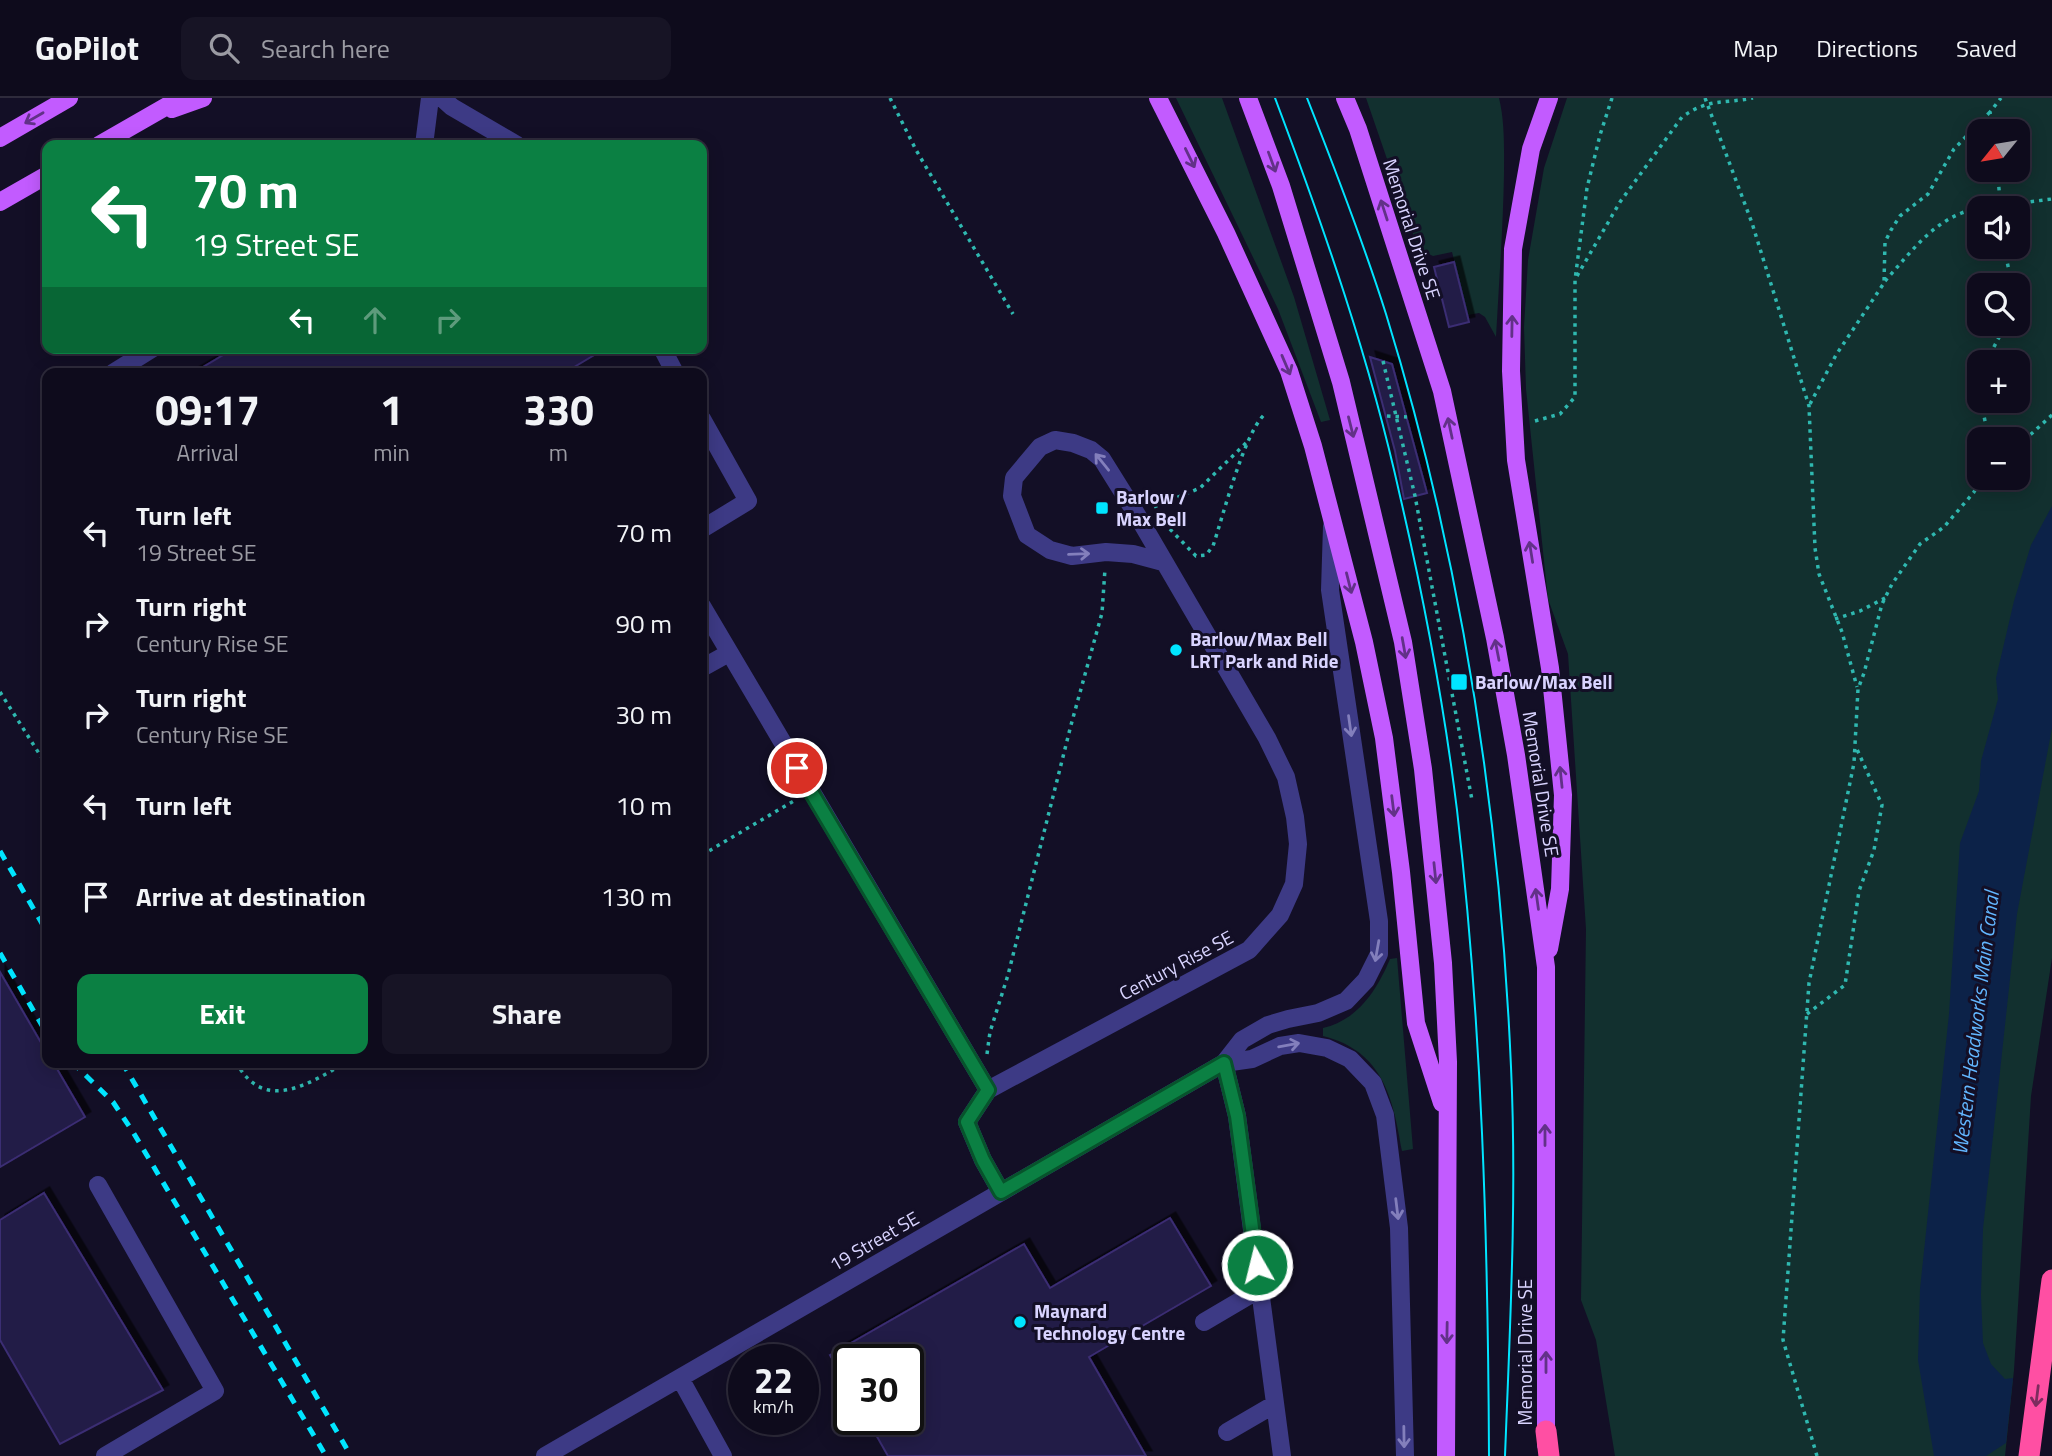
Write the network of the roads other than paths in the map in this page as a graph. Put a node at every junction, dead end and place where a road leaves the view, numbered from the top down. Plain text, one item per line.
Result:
1 (69, 98) edge
2 (181, 98) edge
3 (203, 98) edge
4 (430, 98) edge
5 (442, 98) edge
6 (1158, 98) edge
7 (1248, 98) edge
8 (1345, 98) edge
9 (1549, 98) edge
10 (149, 117) junction
11 (0, 138) edge
12 (108, 140) edge
13 (425, 140) edge
14 (508, 140) edge
15 (42, 178) edge
16 (0, 202) edge
17 (143, 354) edge
18 (121, 368) edge
19 (707, 428) edge
20 (1332, 512) junction
21 (707, 526) edge
22 (1163, 562) junction
23 (707, 615) edge
24 (729, 653) junction
25 (707, 665) edge
26 (1546, 967) junction
27 (1224, 1063) junction
28 (988, 1090) junction
29 (1448, 1122) junction
30 (98, 1185) dead end
31 (1001, 1192) junction
32 (2052, 1280) edge
33 (1260, 1289) junction
34 (1204, 1322) dead end
35 (680, 1378) junction
36 (1275, 1404) junction
37 (1546, 1431) joint
38 (1227, 1432) dead end
39 (105, 1456) edge
40 (545, 1456) edge
41 (723, 1456) edge
42 (1282, 1456) edge
43 (1405, 1456) edge
44 (1446, 1456) edge
45 (1547, 1456) edge
46 (2029, 1456) edge

1 -> 11 main road
2 - 10 main road
3 - 10 main road
4 - 13 street
5 - 14 street
6 -> 20 main road
7 -> 29 main road
26 -> 8 main road, Memorial Drive SE
26 -> 9 main road
10 - 12 main road
15 - 16 main road
17 - 18 street
19 - 21 street
20 -> 27 street
20 -> 29 main road
22 -> 22 street, Century Rise SE
22 - 28 street, Century Rise SE
23 - 24 street
24 - 25 street
24 - 28 street
37 -> 26 main road, Memorial Drive SE
27 - 31 street, 19 Street SE
27 - 33 street
27 -> 43 street
28 - 31 street, Century Rise SE
29 -> 44 main road
30 - 39 street
31 - 35 street, 19 Street SE
32 -> 46 highway
33 - 34 street
33 - 36 street
35 - 40 street, 19 Street SE
35 - 41 street
36 - 38 street
36 - 42 street
37 - 45 highway

